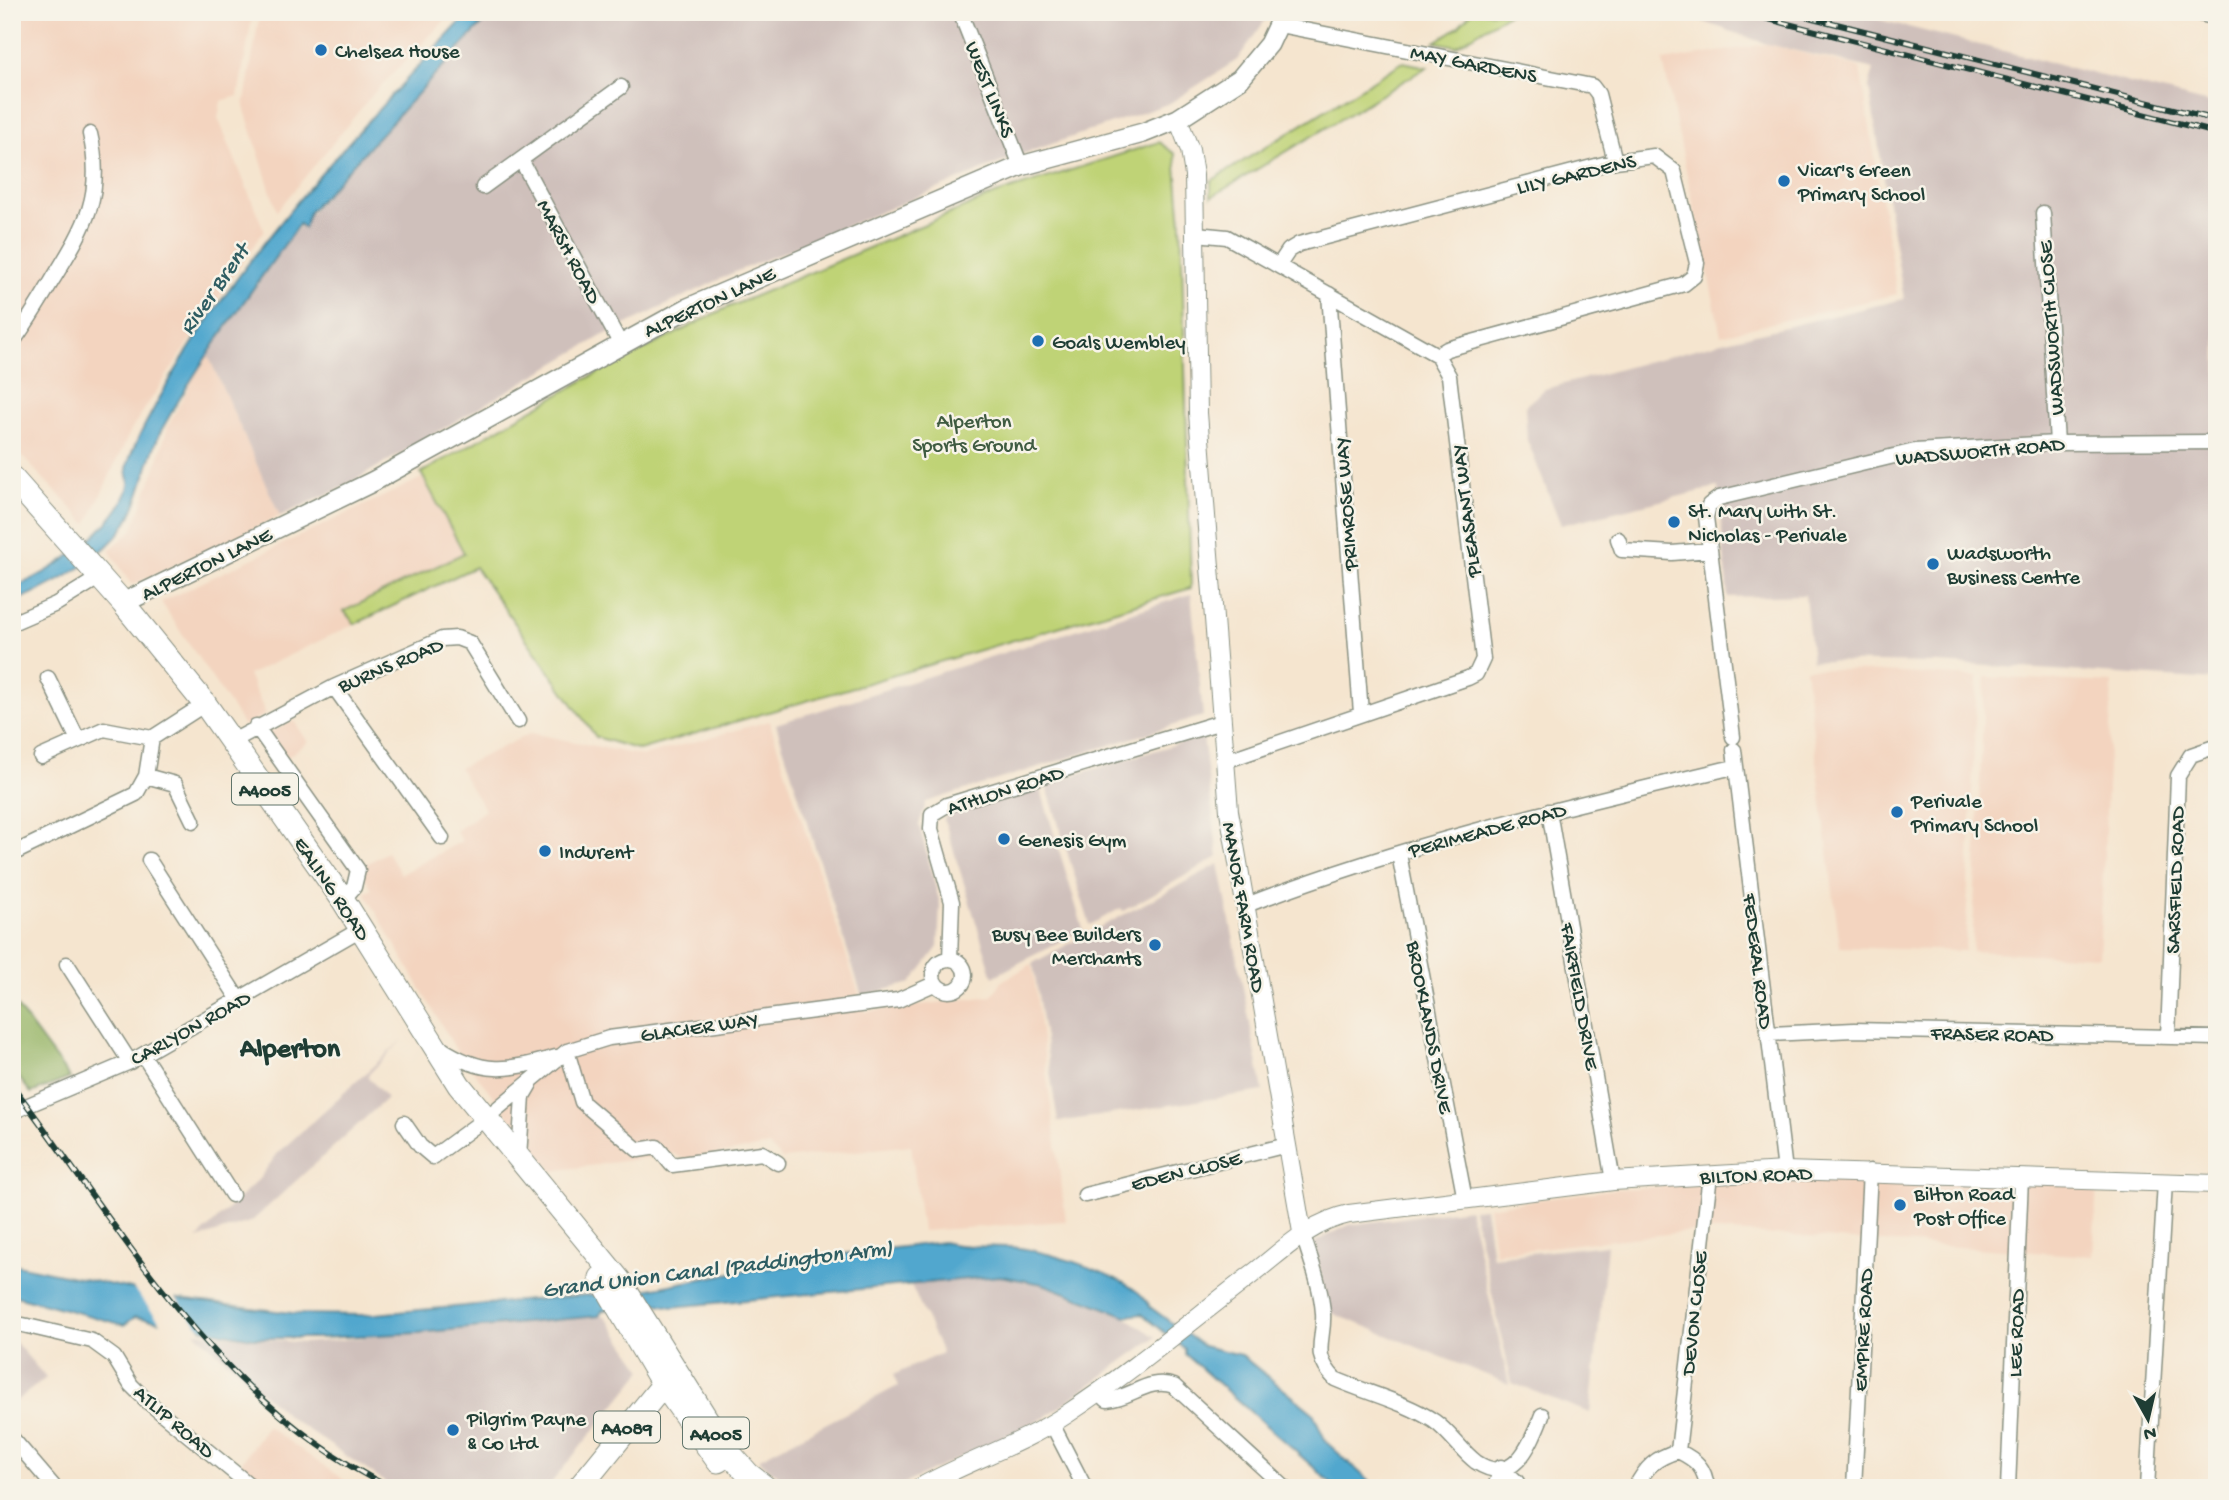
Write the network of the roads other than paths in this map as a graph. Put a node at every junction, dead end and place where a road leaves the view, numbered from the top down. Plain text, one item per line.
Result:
1 (960, 12) edge
2 (2192, 12) edge
3 (2217, 18) edge
4 (1282, 19) edge
5 (621, 88) dead end
6 (1178, 119) junction
7 (90, 134) dead end
8 (521, 160) junction
9 (1615, 161) junction
10 (1021, 166) junction
11 (482, 187) dead end
12 (2043, 213) dead end
13 (1196, 234) junction
14 (1279, 265) junction
15 (1329, 294) junction
16 (12, 343) edge
17 (620, 343) junction
18 (1437, 355) junction
19 (2217, 442) edge
20 (2057, 443) junction
21 (17, 486) edge
22 (1709, 505) joint
23 (1618, 539) dead end
24 (1710, 550) junction
25 (95, 571) junction
26 (123, 603) junction
27 (12, 623) edge
28 (48, 677) dead end
29 (334, 687) junction
30 (205, 704) junction
31 (1362, 713) junction
32 (518, 721) dead end
33 (1221, 722) junction
34 (257, 726) junction
35 (152, 737) junction
36 (77, 738) junction
37 (231, 742) junction
38 (2217, 746) edge
39 (41, 757) dead end
40 (1224, 761) junction
41 (1734, 767) junction
42 (146, 776) junction
43 (1549, 811) junction
44 (192, 821) dead end
45 (442, 838) dead end
46 (12, 854) edge
47 (1399, 854) junction
48 (149, 860) dead end
49 (343, 900) junction
50 (1244, 905) junction
51 (361, 929) junction
52 (950, 959) junction
53 (67, 964) dead end
54 (934, 984) junction
55 (239, 1000) junction
56 (1768, 1034) junction
57 (2168, 1037) junction
58 (2217, 1038) edge
59 (429, 1041) junction
60 (565, 1053) junction
61 (137, 1059) junction
62 (534, 1077) junction
63 (12, 1112) edge
64 (486, 1118) junction
65 (404, 1123) dead end
66 (1287, 1145) junction
67 (519, 1157) junction
68 (778, 1163) dead end
69 (1785, 1171) junction
70 (1870, 1171) junction
71 (1710, 1175) junction
72 (2021, 1178) junction
73 (1613, 1181) junction
74 (2165, 1182) junction
75 (2217, 1184) edge
76 (232, 1195) dead end
77 (1085, 1195) dead end
78 (1465, 1200) junction
79 (1302, 1232) junction
80 (631, 1312) junction
81 (23, 1325) dead end
82 (670, 1376) junction
83 (1099, 1392) junction
84 (1534, 1422) dead end
85 (1052, 1424) junction
86 (12, 1438) edge
87 (1678, 1451) junction
88 (1501, 1467) junction
89 (1517, 1482) dead end
90 (55, 1488) edge
91 (253, 1488) edge
92 (579, 1488) edge
93 (745, 1488) edge
94 (766, 1488) edge
95 (919, 1488) edge
96 (1085, 1488) edge
97 (1285, 1488) edge
98 (1495, 1488) edge
99 (1635, 1488) edge
100 (1707, 1488) edge
101 (1854, 1488) edge
102 (2008, 1488) edge
103 (2147, 1488) edge

1 - 10 street, WEST LINKS
2 - 3 street
4 - 6 main road, ALPERTON LANE
4 - 9 street, MAY GARDENS
5 - 8 street
6 - 10 main road, ALPERTON LANE
6 - 13 street, MANOR FARM ROAD
7 - 16 street
8 - 11 street
8 - 17 street, MARSH ROAD
9 - 14 street, LILY GARDENS
9 - 18 street, LILY GARDENS
10 - 17 main road, ALPERTON LANE
12 - 20 street, WADSWORTH CLOSE
13 - 14 street
13 - 33 street, MANOR FARM ROAD
14 - 15 street
15 - 18 street
15 - 31 street, PRIMROSE WAY
17 - 26 main road, ALPERTON LANE
18 - 31 street, PLEASANT WAY
19 - 20 street, WADSWORTH ROAD
20 - 22 street, WADSWORTH ROAD
21 - 25 main road, EALING ROAD / A4005
22 - 24 street, FEDERAL ROAD
23 - 24 street
24 - 41 street, FEDERAL ROAD
25 - 26 main road, EALING ROAD / A4005
25 - 27 street
26 - 30 main road, EALING ROAD / A4005
28 - 36 street
29 - 32 street, BURNS ROAD
29 - 34 street, BURNS ROAD
29 - 45 street
30 - 35 street
30 - 37 main road, EALING ROAD / A4005
31 - 40 street, PLEASANT WAY
33 - 40 street, MANOR FARM ROAD
33 - 52 street, ATHLON ROAD
34 - 37 street, BURNS ROAD
34 - 49 street
35 - 36 street
35 - 42 street
36 - 39 street
37 - 49 main road, EALING ROAD / A4005
38 - 57 street, SARSFIELD ROAD
40 - 50 street, MANOR FARM ROAD
41 - 43 street, PERIMEADE ROAD
41 - 56 street, FEDERAL ROAD
42 - 44 street
42 - 46 street
43 - 47 street, PERIMEADE ROAD
43 - 73 street, FAIRFIELD DRIVE
47 - 50 street, PERIMEADE ROAD
47 - 78 street, BROOKLANDS DRIVE
48 - 55 street
49 - 51 main road, EALING ROAD / A4005
50 - 66 street, MANOR FARM ROAD
51 - 55 street, CARLYON ROAD
51 - 59 main road, EALING ROAD / A4005
52 - 54 street
52 - 54 street
53 - 61 street
54 - 60 street, GLACIER WAY
55 - 61 street, CARLYON ROAD
56 - 57 street, FRASER ROAD
56 - 69 street, FEDERAL ROAD
57 - 58 street, FRASER ROAD
59 - 60 street
59 - 64 main road, EALING ROAD / A4005
60 - 62 street, GLACIER WAY
60 - 68 street
61 - 63 street, CARLYON ROAD
61 - 76 street
62 - 64 street, GLACIER WAY
62 - 67 street
64 - 65 street, GLACIER WAY
64 - 67 main road, EALING ROAD / A4005
66 - 77 street, EDEN CLOSE
66 - 79 street, MANOR FARM ROAD
67 - 80 main road, EALING ROAD / A4005
69 - 70 street, BILTON ROAD
69 - 71 street, BILTON ROAD
70 - 72 street, BILTON ROAD
70 - 101 street, EMPIRE ROAD
71 - 73 street, BILTON ROAD
71 - 87 street, DEVON CLOSE
72 - 74 street, BILTON ROAD
72 - 102 street, LEE ROAD
73 - 78 street, BILTON ROAD
74 - 75 street, BILTON ROAD
74 - 103 street
78 - 79 street, BILTON ROAD
79 - 83 street
79 - 88 street
80 - 82 main road, EALING ROAD / A4005
80 - 82 main road, EALING ROAD / A4005
81 - 91 street, ATLIP ROAD
82 - 92 main road, A4089
82 - 93 main road, A4005
82 - 94 main road, A4005
83 - 85 street
83 - 97 street
84 - 88 street
85 - 95 street
85 - 96 street
86 - 90 street
87 - 99 street
87 - 100 street
88 - 89 street
88 - 98 street

